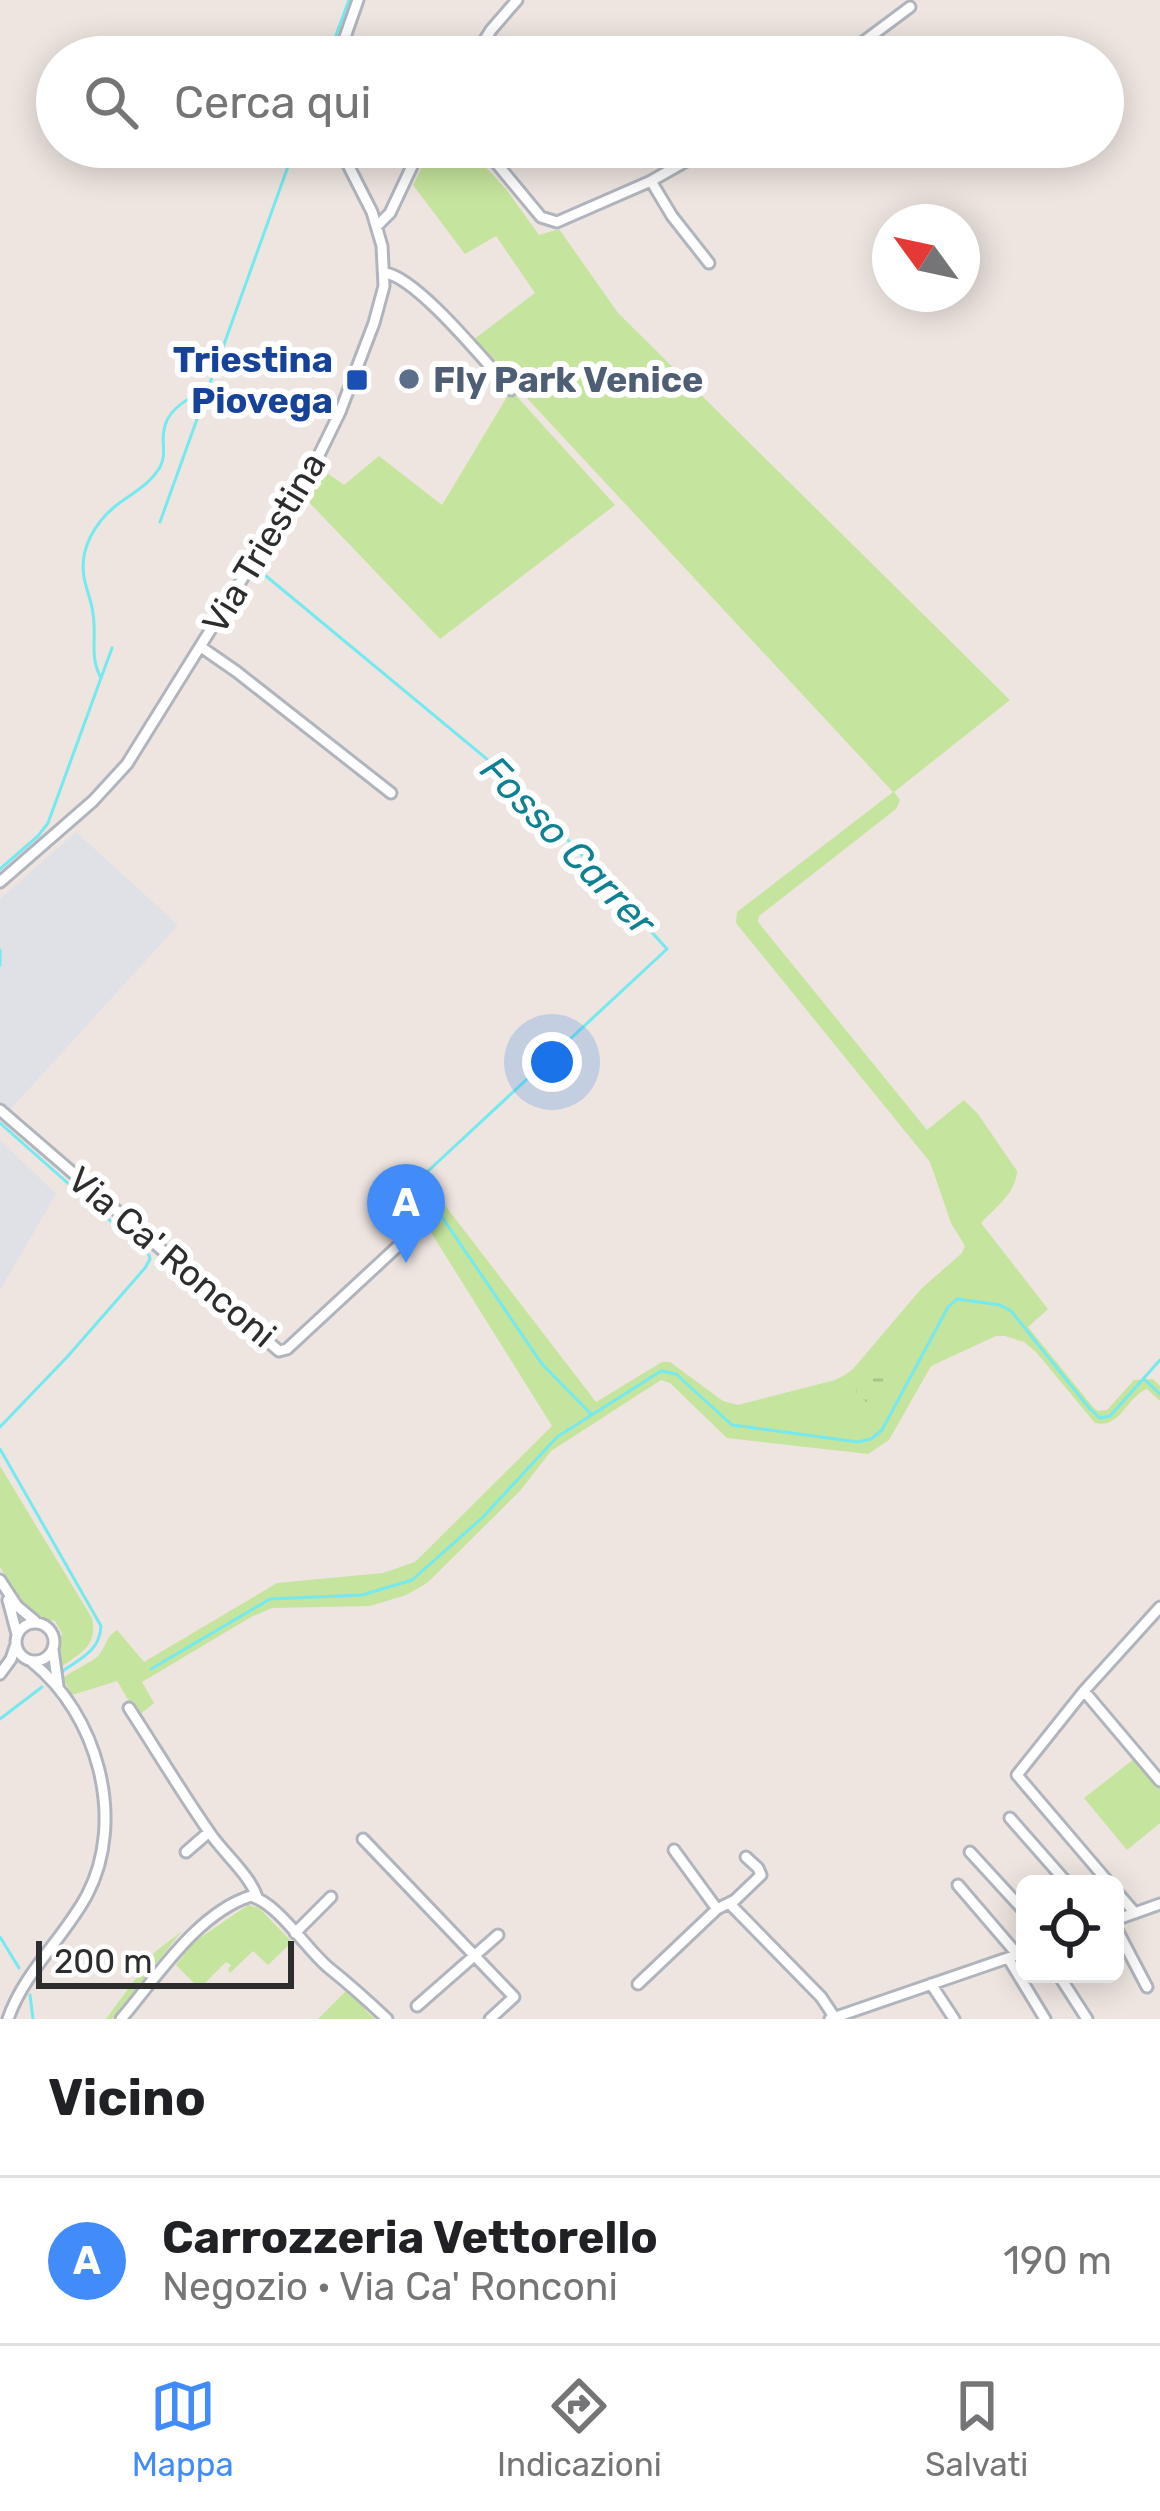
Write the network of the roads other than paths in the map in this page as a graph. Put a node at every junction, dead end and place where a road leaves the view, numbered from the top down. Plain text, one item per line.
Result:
1 (358, 0) edge
2 (517, 0) edge
3 (910, 7) dead end
4 (345, 36) edge
5 (488, 36) edge
6 (871, 36) edge
7 (349, 168) edge
8 (411, 168) edge
9 (500, 168) edge
10 (674, 168) edge
11 (651, 181) junction
12 (377, 226) junction
13 (709, 263) dead end
14 (385, 273) junction
15 (511, 390) dead end
16 (201, 647) junction
17 (392, 793) dead end
18 (0, 882) edge
19 (0, 1110) edge
20 (397, 1247) dead end
21 (2, 1584) edge
22 (1160, 1607) edge
23 (38, 1623) junction
24 (16, 1640) junction
25 (53, 1649) junction
26 (29, 1661) junction
27 (1, 1673) edge
28 (58, 1686) junction
29 (1084, 1691) junction
30 (130, 1708) dead end
31 (1160, 1781) edge
32 (1010, 1818) dead end
33 (209, 1832) junction
34 (363, 1839) dead end
35 (674, 1850) dead end
36 (186, 1852) dead end
37 (970, 1852) dead end
38 (746, 1857) dead end
39 (1060, 1875) edge
40 (1103, 1875) edge
41 (958, 1885) dead end
42 (254, 1896) junction
43 (332, 1898) dead end
44 (1124, 1900) edge
45 (1016, 1902) edge
46 (729, 1903) junction
47 (1160, 1904) edge
48 (717, 1909) junction
49 (1135, 1913) junction
50 (1124, 1918) edge
51 (296, 1933) junction
52 (498, 1935) dead end
53 (1124, 1941) edge
54 (1016, 1954) edge
55 (1016, 1955) edge
56 (475, 1956) junction
57 (1029, 1983) edge
58 (1064, 1983) edge
59 (638, 1984) dead end
60 (931, 1984) junction
61 (1147, 1987) dead end
62 (417, 2006) dead end
63 (834, 2018) edge
64 (8, 2019) edge
65 (123, 2019) edge
66 (387, 2019) edge
67 (490, 2019) edge
68 (954, 2019) edge
69 (1045, 2019) edge
70 (1087, 2019) edge

1 - 4 street
2 - 5 street
3 - 6 street
7 - 12 street, Via Triestina
8 - 12 street
9 - 11 street
10 - 11 street
11 - 13 street
12 - 14 street, Via Triestina
14 - 15 street
14 - 16 street, Via Triestina
16 - 17 street
16 - 18 street, Via Triestina
19 - 20 street, Via Ca' Ronconi
21 - 23 street
21 - 24 street
22 - 29 street
23 - 24 street
23 - 25 street
24 - 26 street
24 - 27 street
25 - 26 street
25 - 28 street
26 - 27 street
26 - 28 street
28 - 64 street
29 - 31 street
29 - 40 street
30 - 33 street
32 - 39 street
33 - 36 street
33 - 42 street
34 - 56 street
35 - 48 street
37 - 45 street
38 - 46 street
41 - 54 street
42 - 51 street
42 - 65 street
43 - 51 street
44 - 49 street
46 - 48 street
46 - 63 street
47 - 49 street
48 - 59 street
49 - 50 street
51 - 66 street
52 - 56 street
53 - 61 street
55 - 60 street
56 - 62 street
56 - 67 street
57 - 69 street
58 - 70 street
60 - 63 street
60 - 68 street

